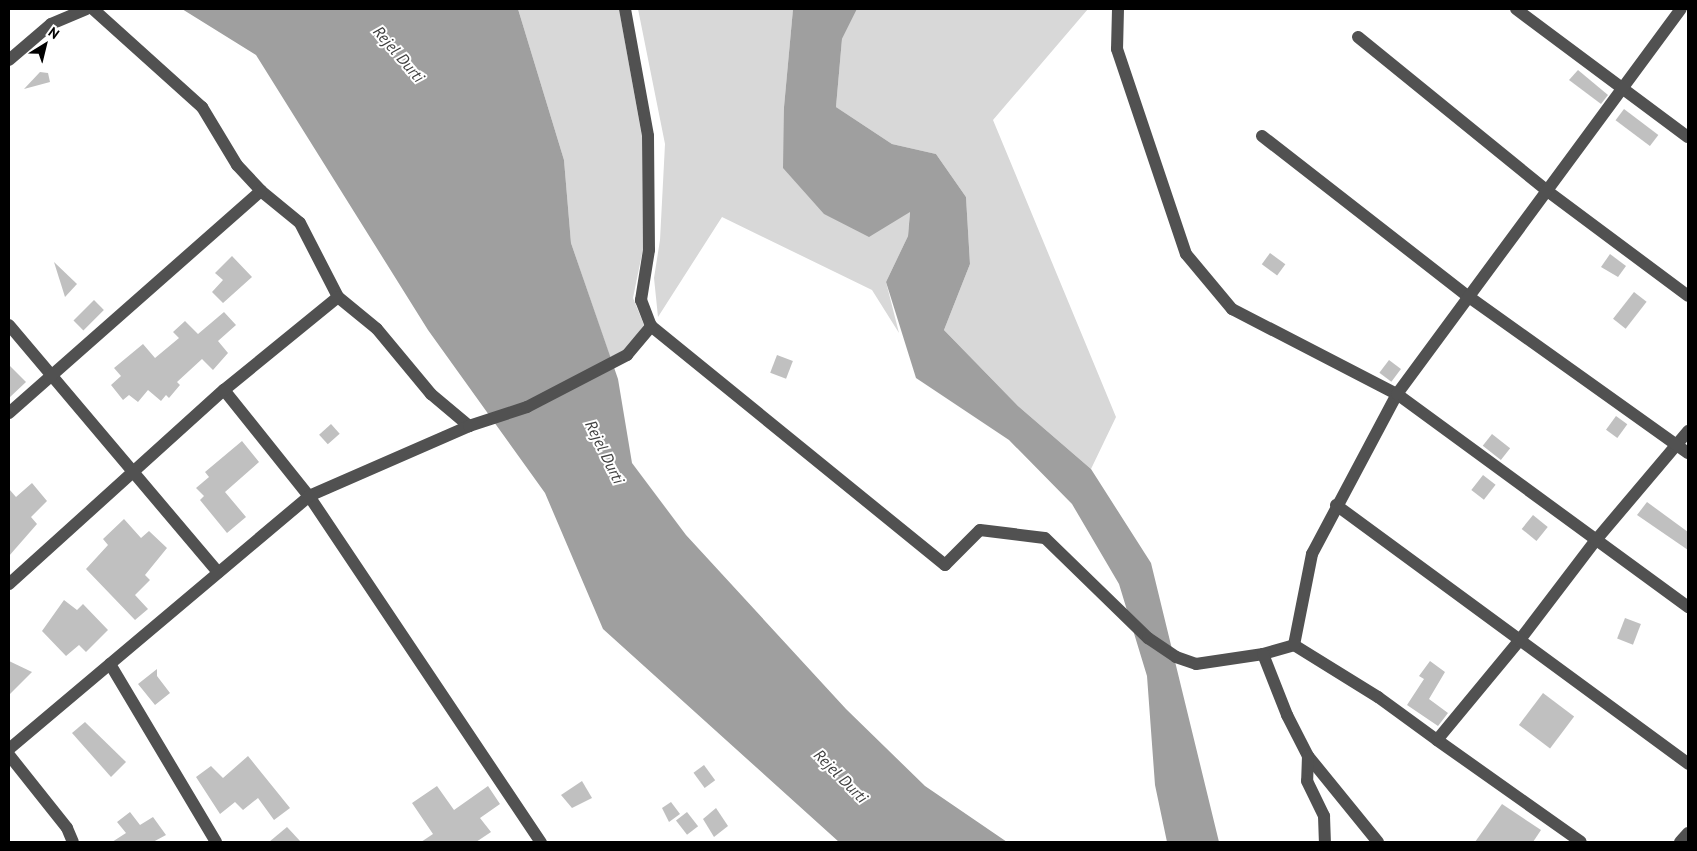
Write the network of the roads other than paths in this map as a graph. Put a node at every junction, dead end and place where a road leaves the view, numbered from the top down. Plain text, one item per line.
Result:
1 (86, 9) edge
2 (93, 9) edge
3 (625, 9) edge
4 (1118, 9) edge
5 (1516, 9) edge
6 (1681, 9) edge
7 (1358, 37) dead end
8 (9, 60) edge
9 (1624, 88) junction
10 (1262, 136) dead end
11 (1688, 137) edge
12 (1546, 190) junction
13 (261, 191) junction
14 (1688, 296) edge
15 (338, 297) junction
16 (1469, 298) junction
17 (9, 324) edge
18 (652, 326) junction
19 (50, 376) junction
20 (224, 390) junction
21 (1397, 394) junction
22 (9, 413) edge
23 (469, 426) junction
24 (1688, 431) edge
25 (1683, 449) edge
26 (135, 472) junction
27 (308, 496) junction
28 (1336, 505) junction
29 (1596, 540) junction
30 (218, 572) junction
31 (9, 584) edge
32 (1688, 607) edge
33 (1519, 641) junction
34 (1294, 645) junction
35 (1263, 654) junction
36 (110, 664) junction
37 (1437, 740) junction
38 (9, 748) edge
39 (9, 755) edge
40 (1308, 756) junction
41 (1688, 764) edge
42 (1688, 833) edge
43 (73, 842) edge
44 (216, 842) edge
45 (541, 842) edge
46 (1325, 842) edge
47 (1378, 842) edge
48 (1581, 842) edge
49 (1680, 842) edge

1 - 8 street
2 - 13 street
3 - 18 street
4 - 21 street
5 - 9 street
6 - 9 street
7 - 12 street
9 - 11 street
9 - 12 street
10 - 16 street
12 - 14 street
12 - 16 street
13 - 15 street
13 - 19 street
15 - 20 street
15 - 23 street
16 - 21 street
16 - 25 street
17 - 19 street
18 - 23 street
18 - 35 street
19 - 22 street
19 - 26 street
20 - 26 street
20 - 27 street
21 - 28 street
21 - 29 street
23 - 27 street
24 - 25 street
25 - 29 street
26 - 30 street
26 - 31 street
27 - 30 street
27 - 45 street
28 - 33 street
28 - 34 street
29 - 32 street
29 - 33 street
30 - 36 street
33 - 37 street
33 - 41 street
34 - 35 street
34 - 37 street
35 - 40 street
36 - 38 street
36 - 44 street
37 - 48 street
39 - 43 street
40 - 46 street
40 - 47 street
42 - 49 street

